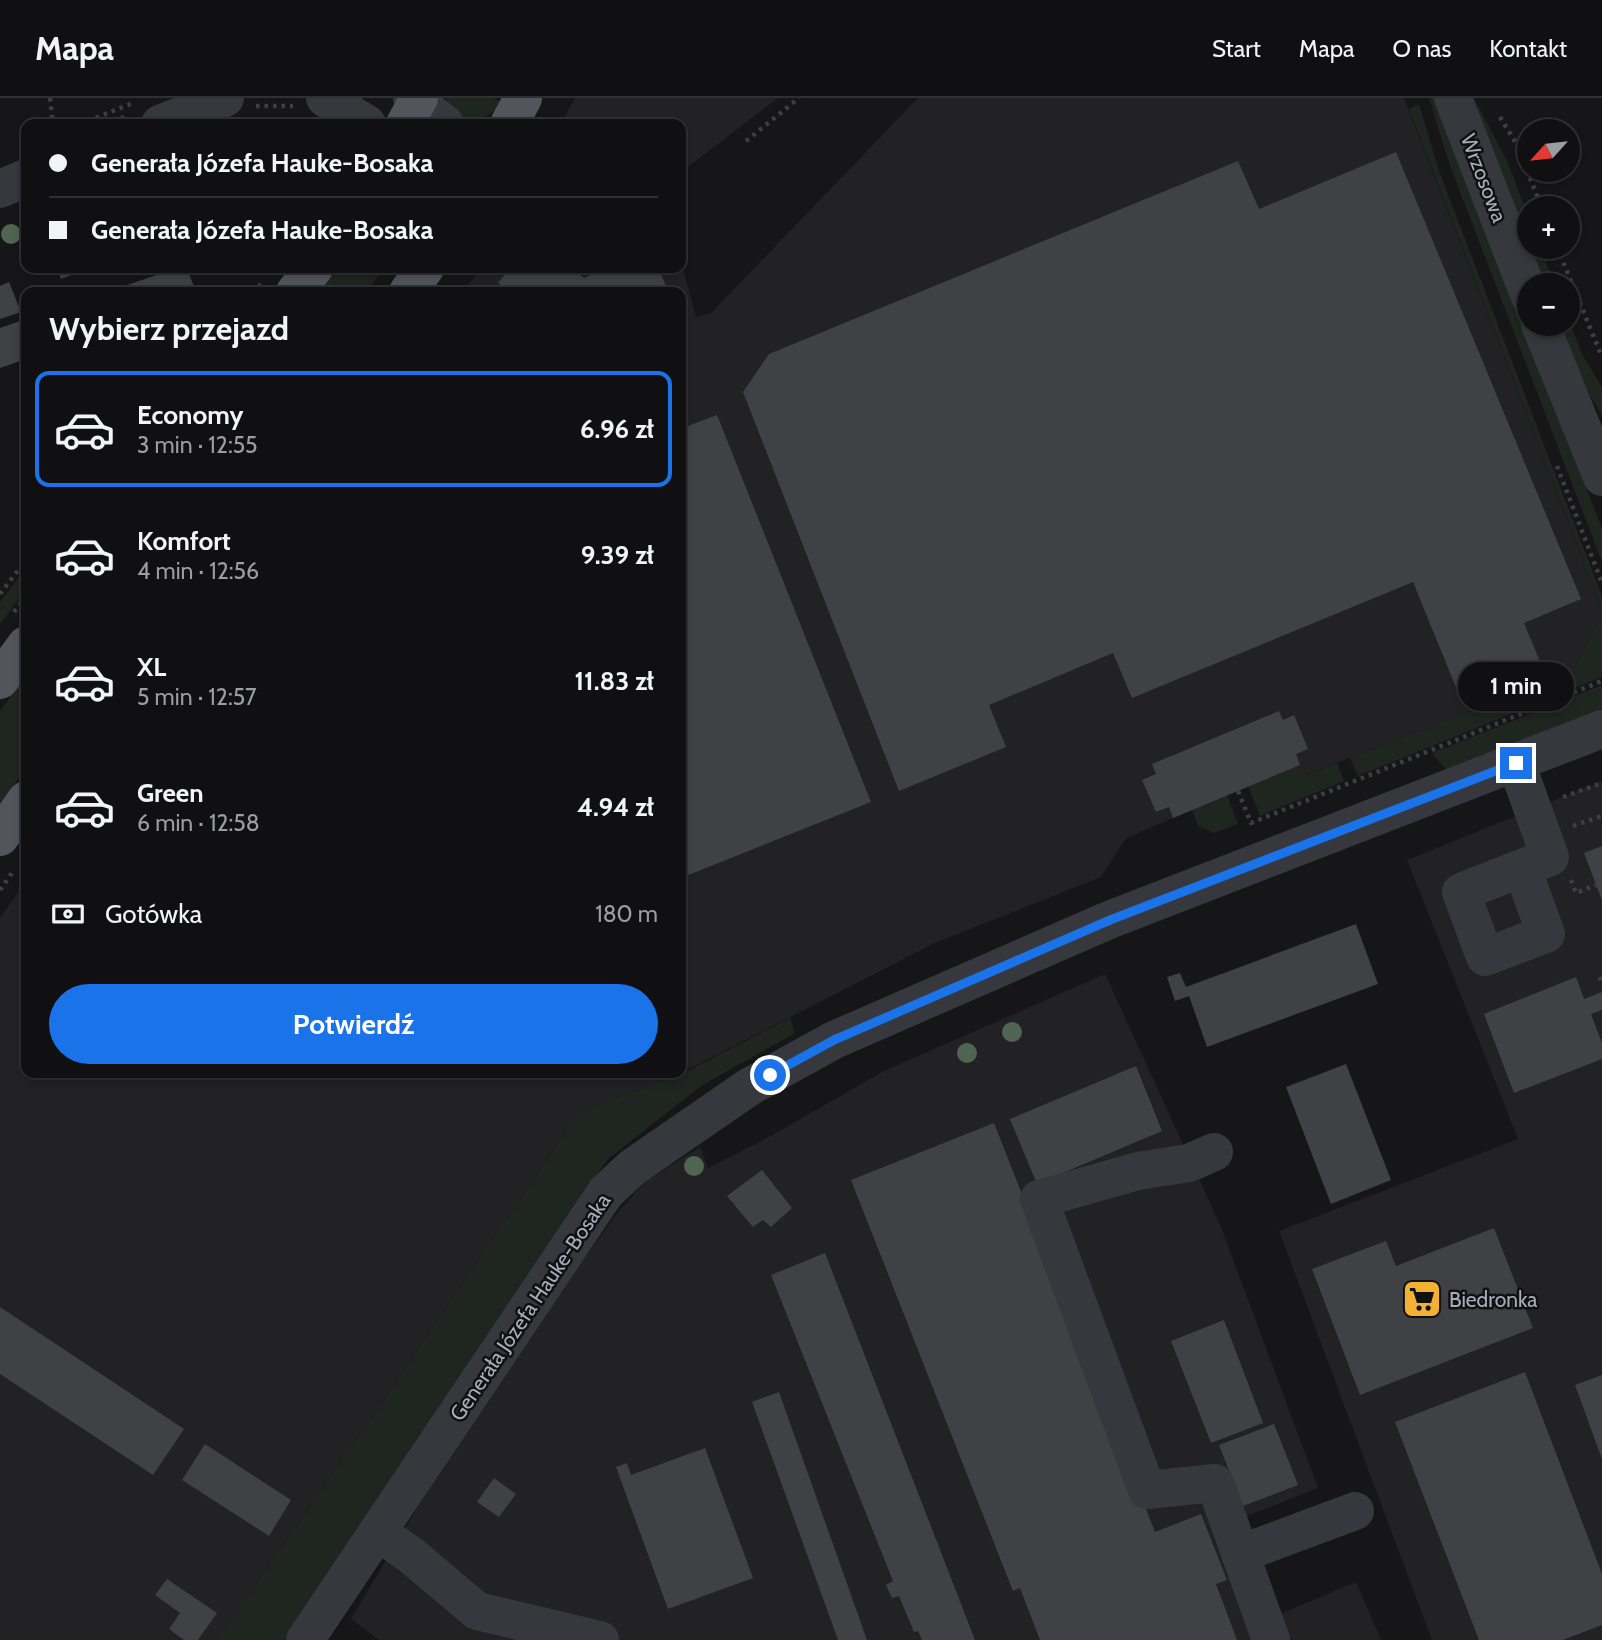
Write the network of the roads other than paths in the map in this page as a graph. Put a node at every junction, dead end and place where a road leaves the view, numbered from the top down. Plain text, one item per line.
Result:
1 (523, 98) edge
2 (1453, 98) edge
3 (240, 102) edge
4 (314, 103) edge
5 (151, 112) edge
6 (354, 119) edge
7 (512, 119) edge
8 (21, 180) edge
9 (0, 189) edge
10 (1521, 273) edge
11 (1545, 336) edge
12 (1602, 477) edge
13 (21, 653) edge
14 (0, 680) edge
15 (1602, 729) edge
16 (1516, 763) junction
17 (21, 807) edge
18 (0, 837) edge
19 (1522, 868) dead end
20 (1214, 1152) dead end
21 (1355, 1511) dead end
22 (378, 1532) junction
23 (1240, 1554) junction
24 (305, 1640) edge
25 (600, 1640) edge
26 (1271, 1640) edge

1 - 7 main road
2 - 10 street, Wrzosowa
3 - 5 street
4 - 6 street
8 - 9 street
11 - 12 street
13 - 14 main road
15 - 16 street, Generała Józefa Hauke-Bosaka
16 - 19 street
16 - 22 street, Generała Józefa Hauke-Bosaka
17 - 18 main road
20 - 23 street
21 - 23 street
22 - 24 street, Generała Józefa Hauke-Bosaka
22 - 25 street
23 - 26 street

